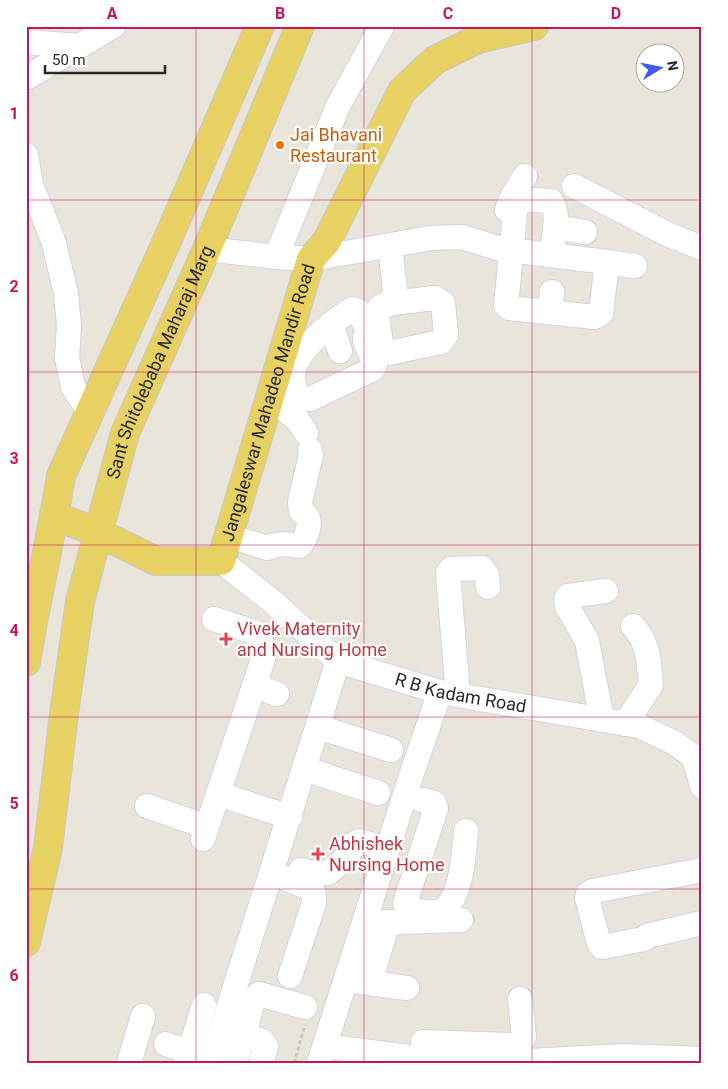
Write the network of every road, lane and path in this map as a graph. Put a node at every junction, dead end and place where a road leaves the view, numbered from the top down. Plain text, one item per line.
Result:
1 (113, 26) edge
2 (260, 26) edge
3 (300, 26) edge
4 (382, 26) edge
5 (534, 26) edge
6 (26, 42) edge
7 (80, 46) junction
8 (26, 78) edge
9 (26, 155) edge
10 (525, 176) dead end
11 (574, 186) dead end
12 (555, 228) junction
13 (585, 232) dead end
14 (390, 246) junction
15 (207, 248) junction
16 (702, 248) edge
17 (506, 249) junction
18 (551, 255) junction
19 (276, 257) junction
20 (311, 259) junction
21 (607, 262) junction
22 (635, 266) dead end
23 (392, 303) dead end
24 (330, 324) junction
25 (340, 351) dead end
26 (283, 397) junction
27 (90, 413) junction
28 (54, 516) junction
29 (97, 532) junction
30 (225, 549) junction
31 (41, 576) junction
32 (83, 584) junction
33 (488, 587) dead end
34 (606, 591) dead end
35 (273, 602) junction
36 (633, 626) dead end
37 (338, 661) junction
38 (26, 662) edge
39 (254, 686) junction
40 (449, 693) junction
41 (277, 694) dead end
42 (614, 722) junction
43 (318, 727) junction
44 (391, 750) dead end
45 (698, 757) edge
46 (413, 770) junction
47 (311, 772) junction
48 (702, 786) edge
49 (378, 793) dead end
50 (218, 794) junction
51 (422, 800) junction
52 (147, 806) dead end
53 (290, 817) junction
54 (466, 831) dead end
55 (388, 849) junction
56 (287, 869) junction
57 (702, 870) edge
58 (388, 914) junction
59 (461, 920) dead end
60 (364, 923) junction
61 (702, 923) edge
62 (26, 942) edge
63 (374, 969) dead end
64 (290, 976) dead end
65 (346, 980) junction
66 (407, 988) dead end
67 (520, 999) dead end
68 (204, 1005) dead end
69 (305, 1006) joint
70 (143, 1016) dead end
71 (166, 1044) dead end
72 (425, 1053) edge
73 (476, 1053) edge
74 (226, 1054) edge
75 (322, 1054) edge
76 (511, 1057) edge
77 (188, 1058) edge
78 (702, 1059) edge
79 (129, 1063) edge
80 (261, 1063) edge
81 (294, 1063) edge

1 - 7 street
2 - 27 main road
3 - 15 main road, Sant Shitolebaba Maharaj Marg
4 - 19 street
5 - 20 main road, Jangaleswar Mahadeo Mandir Road
6 - 7 street
7 - 8 street
9 - 27 street
10 - 17 street
11 - 16 street
12 - 13 street
12 - 17 street
12 - 18 street
14 - 17 street
14 - 20 street
14 - 23 street
15 - 19 street
15 - 29 main road, Sant Shitolebaba Maharaj Marg
17 - 18 street
17 - 21 street
18 - 21 street
19 - 20 street
20 - 26 main road, Jangaleswar Mahadeo Mandir Road
21 - 22 street
24 - 25 street
24 - 26 street
24 - 26 street
26 - 30 main road, Jangaleswar Mahadeo Mandir Road
26 - 30 street
27 - 28 main road
28 - 29 main road, Jangaleswar Mahadeo Mandir Road
28 - 31 main road
29 - 30 main road, Jangaleswar Mahadeo Mandir Road
29 - 32 main road, Sant Shitolebaba Maharaj Marg
30 - 35 street, R B Kadam Road
31 - 32 main road
31 - 38 main road
32 - 62 main road, Sant Shitolebaba Maharaj Marg
33 - 40 street
34 - 42 street
35 - 37 street, R B Kadam Road
35 - 39 street
36 - 42 street
37 - 40 street, R B Kadam Road
37 - 43 street
39 - 41 street
39 - 50 street
40 - 42 street, R B Kadam Road
40 - 46 street
42 - 45 street, R B Kadam Road
43 - 44 street
43 - 47 street
45 - 48 street
46 - 51 street
46 - 55 street
47 - 49 street
47 - 53 street
47 - 56 street
50 - 52 street
50 - 53 street
51 - 54 street
51 - 58 street
53 - 56 street
55 - 56 street
55 - 60 street
56 - 64 street
56 - 74 street
57 - 61 street
58 - 59 street
58 - 60 street
58 - 63 street
60 - 65 street
65 - 66 street
65 - 75 street
67 - 76 street
68 - 77 street
69 - 74 street
69 - 81 path
70 - 79 street
71 - 77 street
72 - 73 street
72 - 75 street
73 - 76 street
74 - 77 street
74 - 80 street
76 - 78 street

